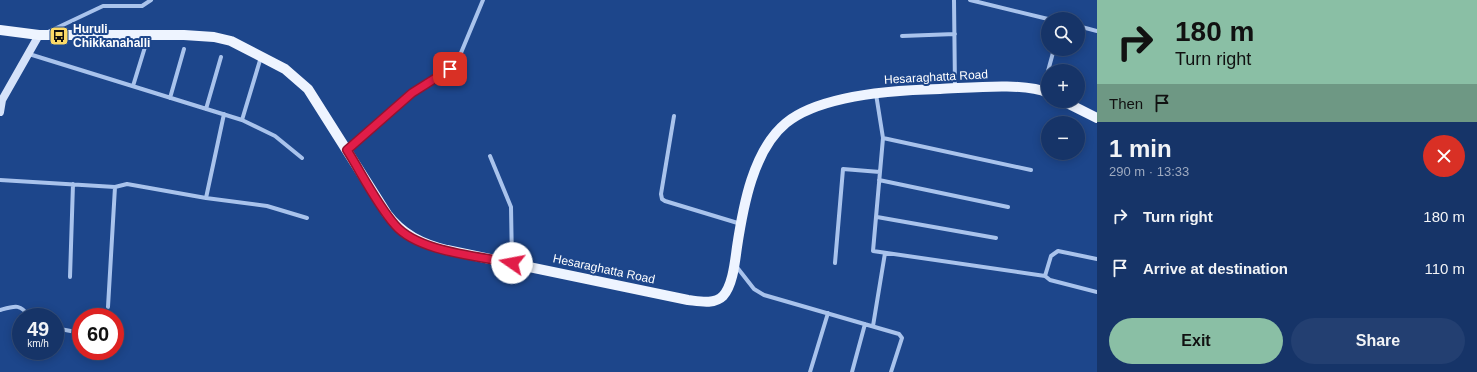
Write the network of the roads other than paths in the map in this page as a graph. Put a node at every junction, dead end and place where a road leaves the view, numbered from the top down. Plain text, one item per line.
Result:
1 (152, 0) edge
2 (483, 0) edge
3 (954, 0) edge
4 (970, 0) edge
5 (1041, 17) edge
6 (1085, 28) edge
7 (0, 30) edge
8 (1097, 31) edge
9 (955, 34) junction
10 (40, 35) junction
11 (902, 36) dead end
12 (145, 47) dead end
13 (184, 49) dead end
14 (28, 53) junction
15 (221, 57) dead end
16 (261, 57) junction
17 (133, 86) junction
18 (955, 88) junction
19 (1041, 91) edge
20 (876, 94) junction
21 (170, 98) junction
22 (1, 100) edge
23 (1077, 108) edge
24 (206, 109) junction
25 (0, 112) edge
26 (224, 114) junction
27 (674, 116) dead end
28 (1097, 118) edge
29 (242, 120) junction
30 (883, 138) junction
31 (347, 150) junction
32 (490, 156) dead end
33 (302, 158) dead end
34 (1030, 170) dead end
35 (880, 172) junction
36 (0, 180) edge
37 (879, 180) junction
38 (74, 184) junction
39 (115, 187) junction
40 (206, 198) junction
41 (1008, 207) dead end
42 (306, 218) dead end
43 (877, 218) junction
44 (741, 224) junction
45 (996, 238) dead end
46 (885, 253) junction
47 (1097, 259) edge
48 (512, 263) junction
49 (835, 263) dead end
50 (734, 264) junction
51 (1045, 276) junction
52 (70, 277) dead end
53 (1097, 292) edge
54 (108, 307) dead end
55 (23, 308) edge
56 (0, 310) edge
57 (828, 313) junction
58 (865, 324) junction
59 (873, 326) junction
60 (810, 372) edge
61 (852, 372) edge
62 (891, 372) edge

1 - 10 street
2 - 31 street
3 - 9 street
4 - 5 street
6 - 8 street
7 - 10 main road, Hesaraghatta Road
9 - 11 street
9 - 18 street
10 - 14 street
10 - 16 main road, Hesaraghatta Road
12 - 17 street
13 - 21 street
14 - 17 street
14 - 22 street
15 - 24 street
16 - 29 street
16 - 31 main road, Hesaraghatta Road
17 - 21 street
18 - 19 main road, Hesaraghatta Road
18 - 20 main road, Hesaraghatta Road
20 - 30 street
20 - 44 main road, Hesaraghatta Road
21 - 24 street
22 - 25 street
23 - 28 main road
24 - 26 street
26 - 29 street
26 - 40 street
27 - 44 street
29 - 33 street
30 - 34 street
30 - 35 street
31 - 48 main road, Hesaraghatta Road
32 - 48 street
35 - 37 street
35 - 49 street
36 - 38 street
37 - 41 street
37 - 43 street
38 - 39 street
38 - 52 street
39 - 40 street
39 - 54 street
40 - 42 street
43 - 45 street
43 - 46 street
44 - 50 main road, Hesaraghatta Road
46 - 51 street
46 - 59 street
47 - 51 street
48 - 50 main road, Hesaraghatta Road
50 - 57 street
51 - 53 street
55 - 56 street
57 - 58 street
57 - 60 street
58 - 59 street
58 - 61 street
59 - 62 street

